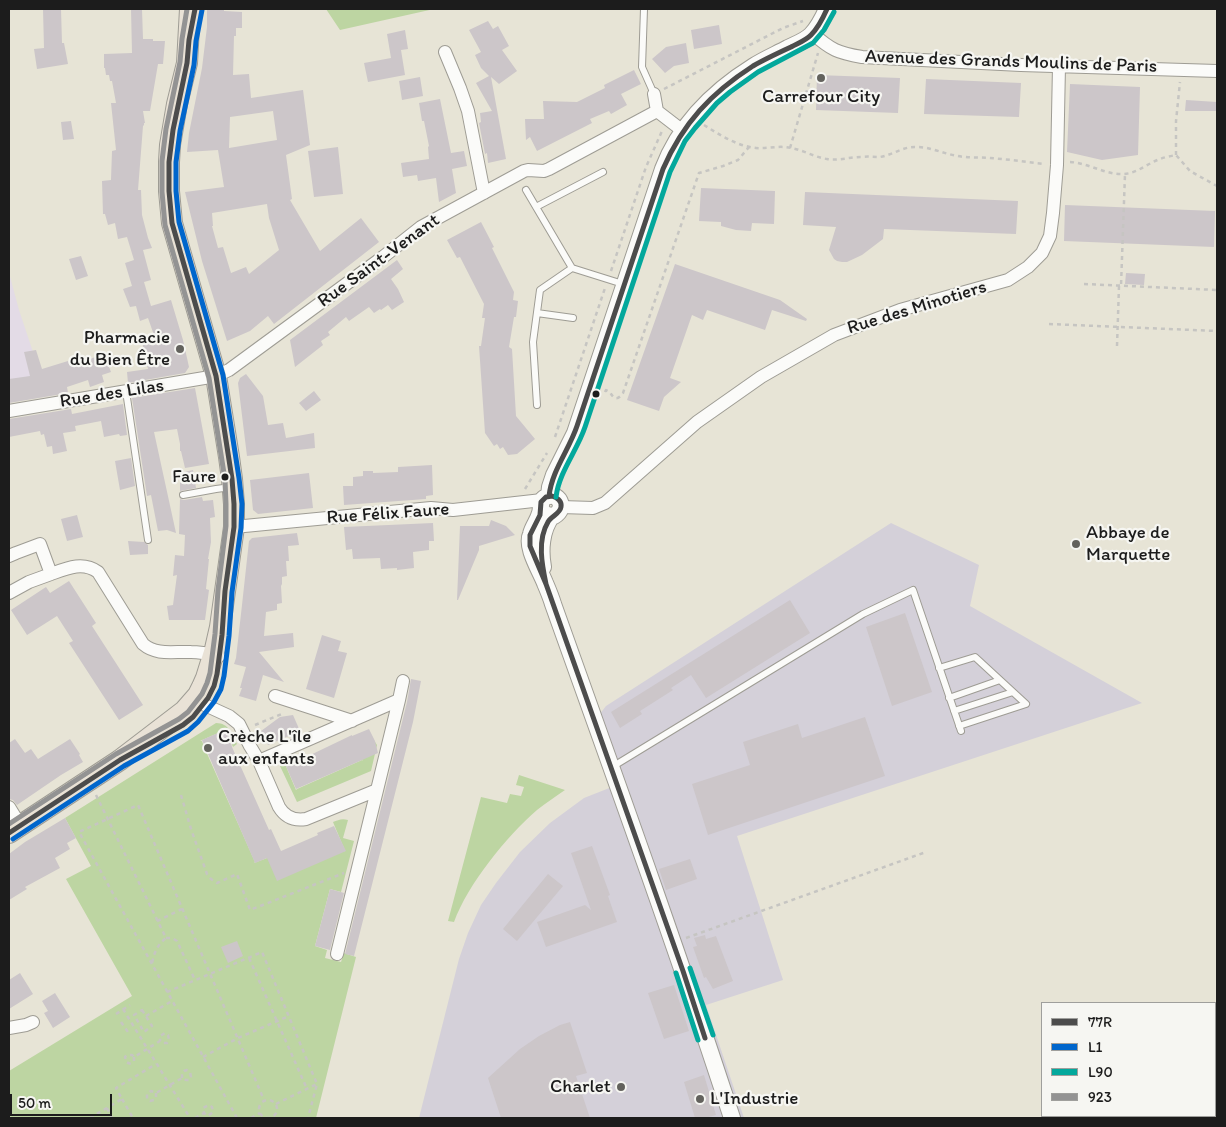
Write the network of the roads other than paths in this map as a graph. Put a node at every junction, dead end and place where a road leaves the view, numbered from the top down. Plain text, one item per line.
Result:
1 (190, 9) edge
2 (194, 9) edge
3 (644, 9) edge
4 (827, 9) edge
5 (817, 38) junction
6 (189, 40) junction
7 (445, 52) dead end
8 (1059, 66) junction
9 (1217, 71) edge
10 (654, 94) joint
11 (658, 111) junction
12 (688, 124) junction
13 (603, 172) dead end
14 (526, 190) dead end
15 (484, 192) junction
16 (536, 207) junction
17 (572, 268) junction
18 (624, 284) junction
19 (537, 313) junction
20 (573, 318) dead end
21 (216, 376) junction
22 (126, 391) junction
23 (537, 405) dead end
24 (9, 411) edge
25 (233, 487) junction
26 (183, 495) dead end
27 (549, 506) junction
28 (234, 528) junction
29 (148, 540) dead end
30 (9, 556) edge
31 (51, 574) junction
32 (9, 593) edge
33 (216, 656) junction
34 (939, 668) junction
35 (1000, 680) junction
36 (403, 681) dead end
37 (1013, 692) junction
38 (275, 696) dead end
39 (950, 698) junction
40 (399, 700) junction
41 (199, 702) junction
42 (954, 711) junction
43 (352, 721) junction
44 (259, 761) junction
45 (611, 768) junction
46 (377, 790) junction
47 (9, 807) edge
48 (14, 829) edge
49 (337, 954) dead end
50 (33, 1022) dead end
51 (9, 1028) edge
52 (732, 1118) edge

1 - 6 main road
2 - 6 lane
3 - 10 lane
4 - 5 street
5 - 8 street, Avenue des Grands Moulins de Paris
5 - 12 street
6 - 21 main road
7 - 15 street
8 - 9 street, Avenue des Grands Moulins de Paris
8 - 27 street, Rue des Minotiers
10 - 11 street
11 - 12 street
11 - 15 street, Rue Saint-Venant
12 - 18 street
13 - 16 lane
14 - 16 lane
15 - 21 street, Rue Saint-Venant
16 - 17 lane
17 - 18 lane
17 - 19 lane
18 - 27 street
19 - 20 lane
19 - 23 lane
21 - 22 street, Rue des Lilas
21 - 25 main road
22 - 24 street, Rue des Lilas
22 - 29 lane
25 - 26 lane
25 - 28 main road
27 - 28 street, Rue Félix Faure
27 - 45 street
28 - 33 main road
30 - 31 street
31 - 32 street
31 - 33 street
33 - 41 main road
34 - 35 lane
34 - 39 lane
34 - 45 lane
35 - 37 lane
35 - 39 lane
36 - 40 street
37 - 42 lane
37 - 42 lane
38 - 43 street
39 - 42 lane
40 - 43 street
40 - 46 street
41 - 44 street
41 - 48 main road
43 - 44 street
44 - 46 street
45 - 52 street
46 - 49 street
47 - 48 street
50 - 51 street

